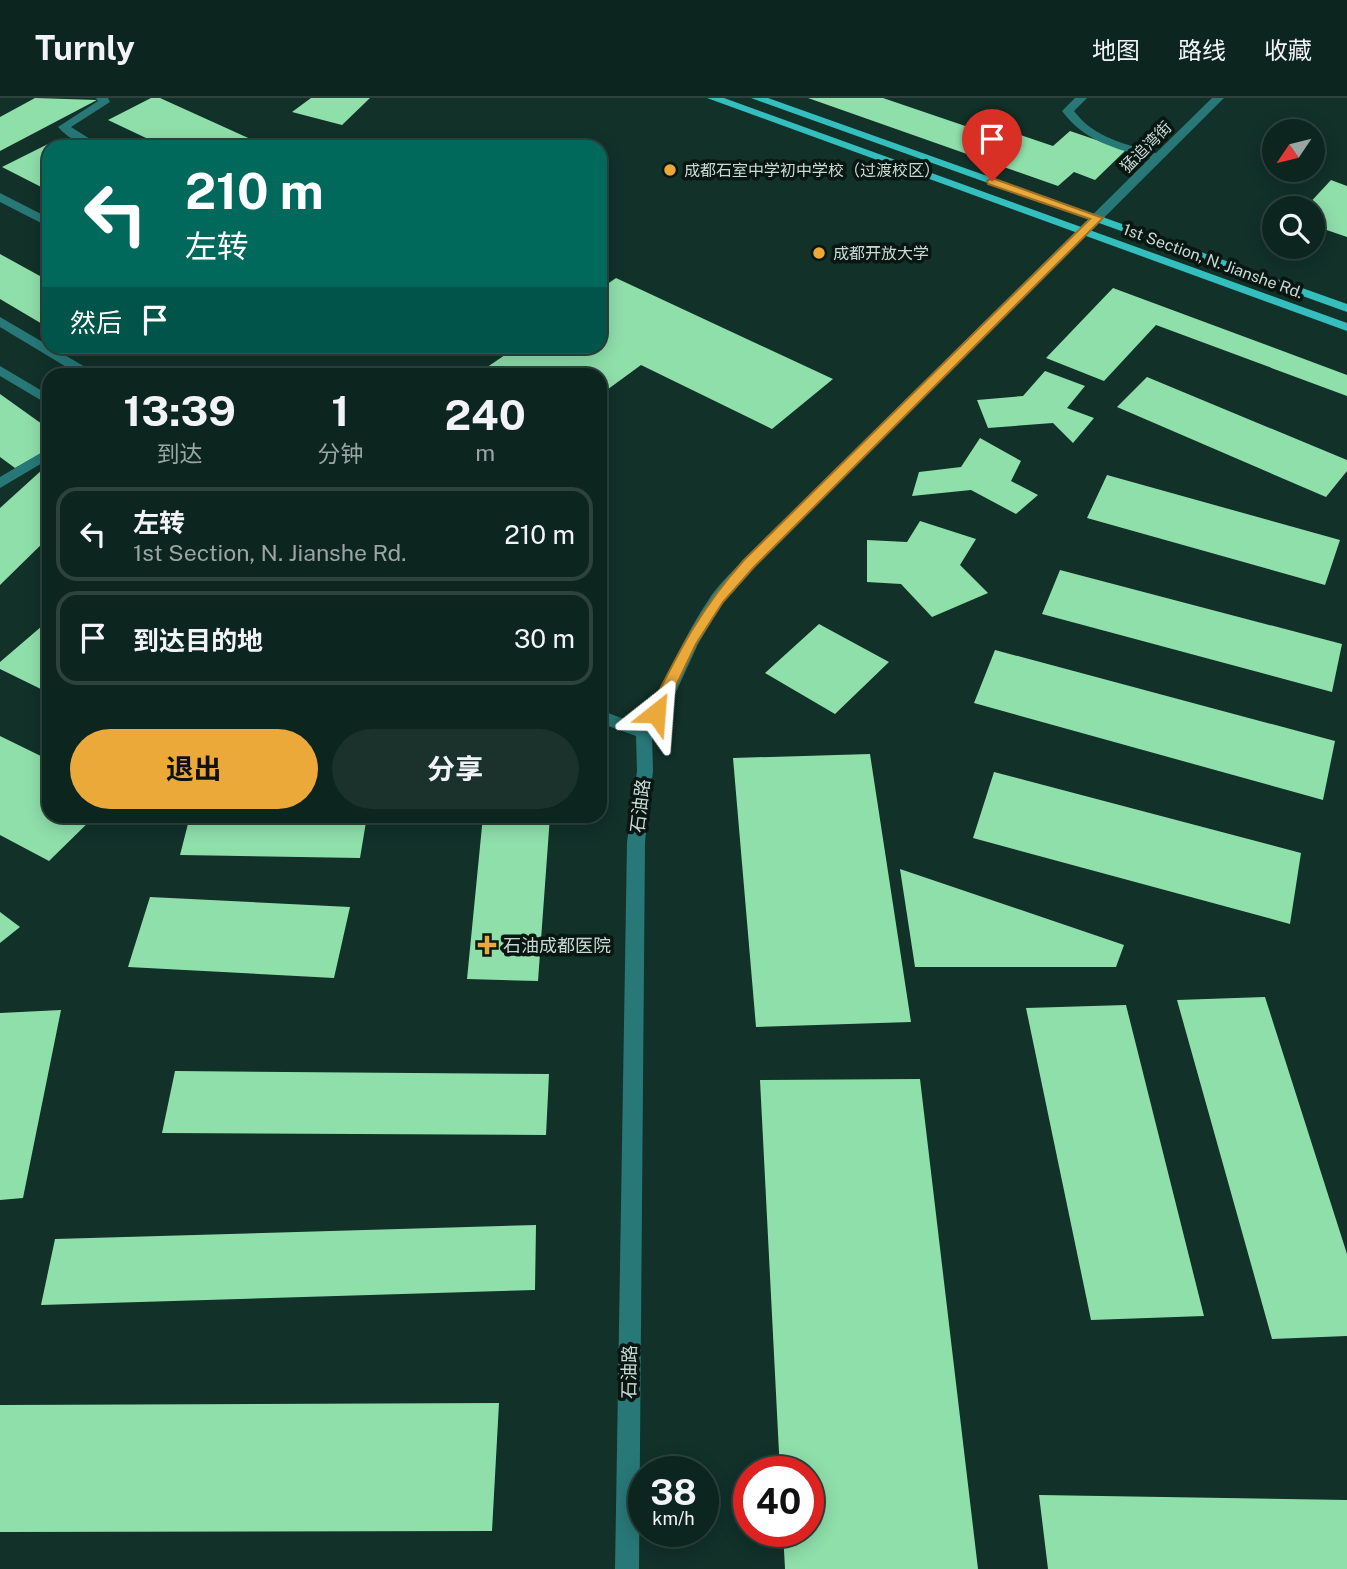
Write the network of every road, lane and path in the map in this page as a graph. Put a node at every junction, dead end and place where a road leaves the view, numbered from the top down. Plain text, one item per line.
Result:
1 (102, 98) edge
2 (713, 98) edge
3 (757, 98) edge
4 (1081, 98) edge
5 (1218, 98) edge
6 (82, 140) edge
7 (1158, 158) junction
8 (0, 197) edge
9 (42, 219) edge
10 (1091, 225) junction
11 (1347, 308) edge
12 (0, 321) edge
13 (1347, 327) edge
14 (42, 347) edge
15 (54, 354) edge
16 (76, 368) edge
17 (0, 370) edge
18 (42, 397) edge
19 (42, 457) edge
20 (0, 483) edge
21 (607, 719) edge
22 (644, 733) junction
23 (627, 1569) edge

1 - 6 street
2 - 10 main road, 1st Section, N. Jianshe Rd.
3 - 10 main road, 1st Section, N. Jianshe Rd.
4 - 7 street
5 - 7 street, 猛追湾街
7 - 10 street, 猛追湾街
8 - 9 street
10 - 11 main road, 1st Section, N. Jianshe Rd.
10 - 13 main road, 1st Section, N. Jianshe Rd.
10 - 22 street
12 - 14 street
15 - 16 street
17 - 18 street
19 - 20 street
21 - 22 street
22 - 23 street, 石油路

